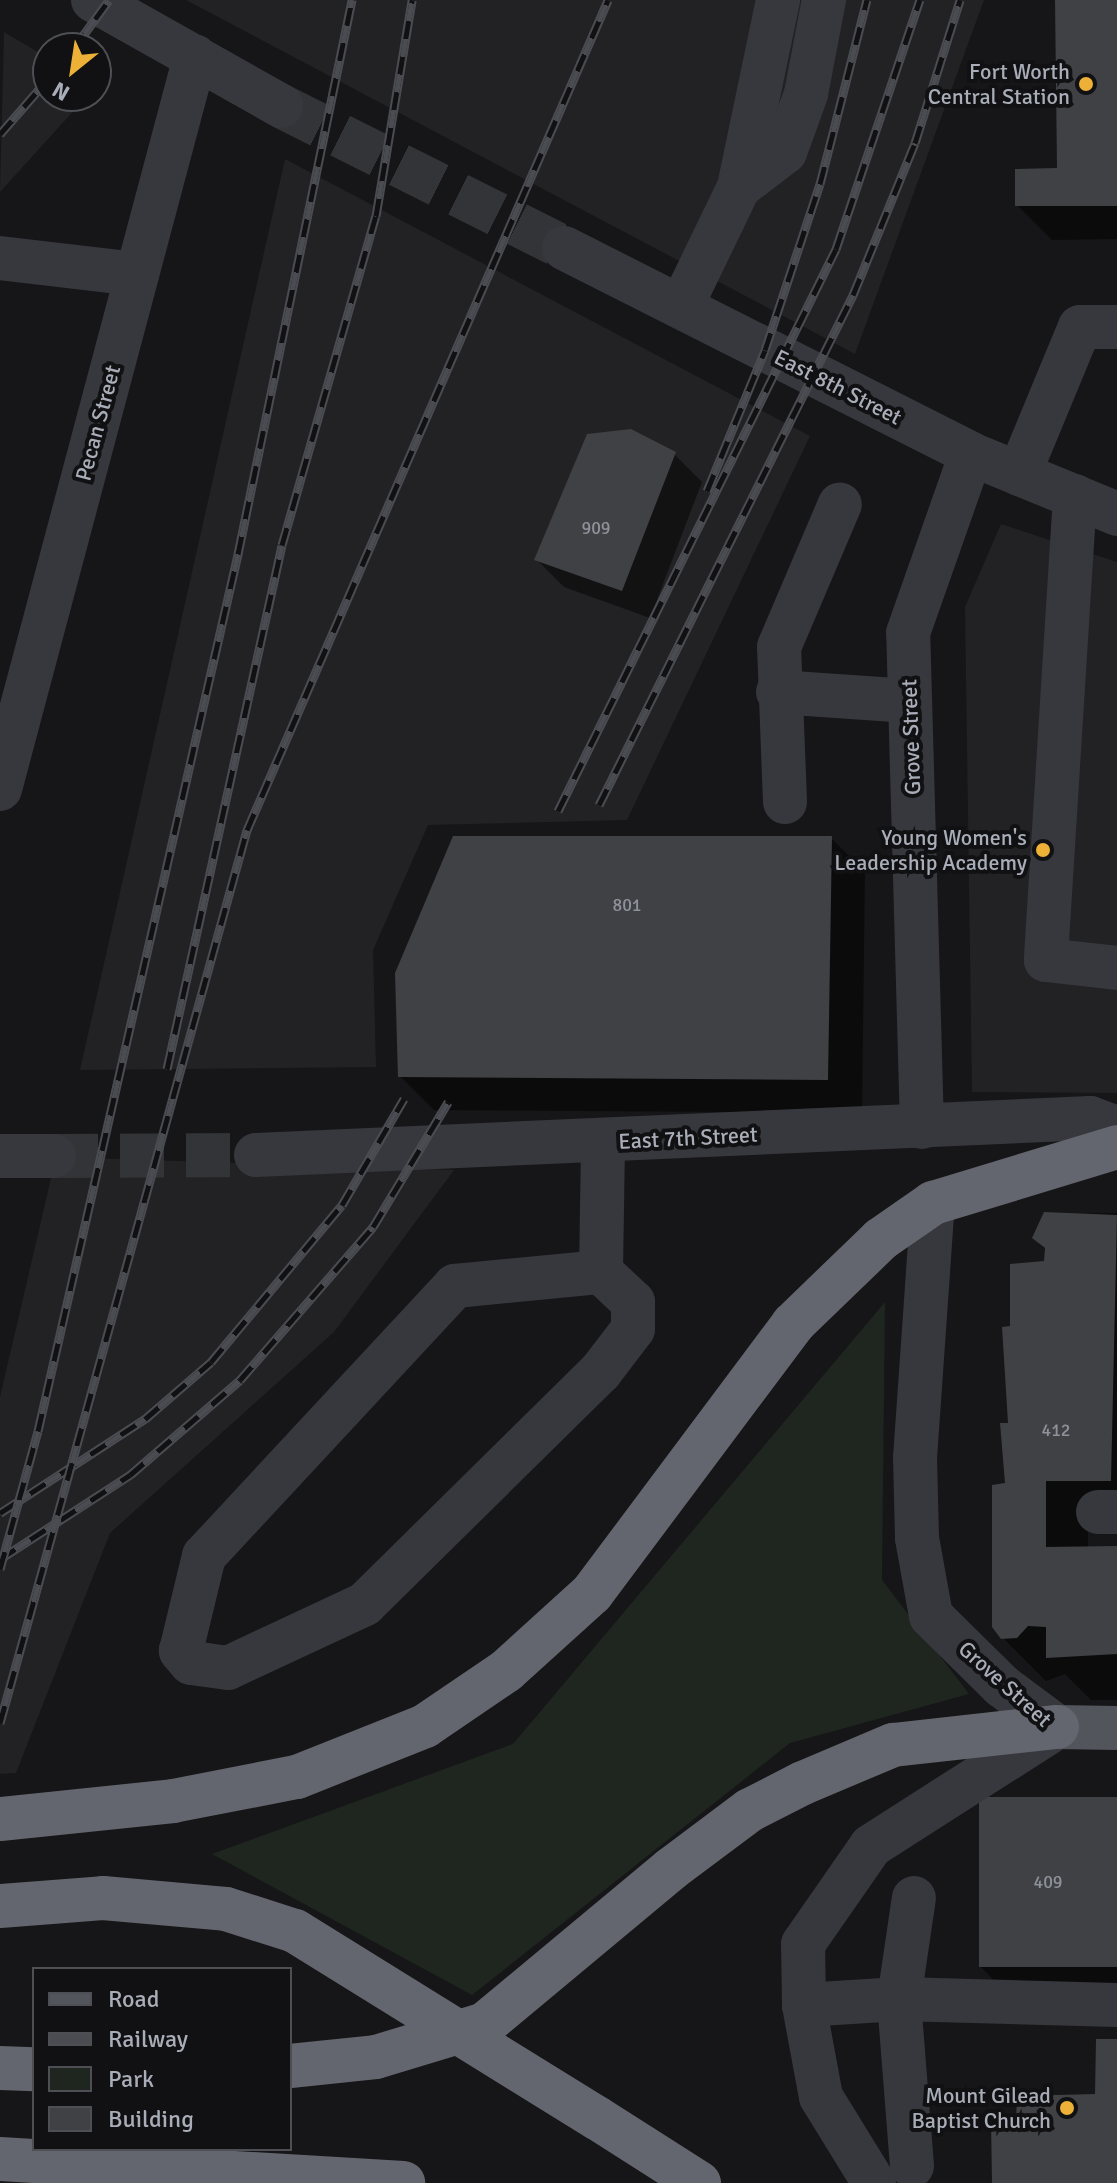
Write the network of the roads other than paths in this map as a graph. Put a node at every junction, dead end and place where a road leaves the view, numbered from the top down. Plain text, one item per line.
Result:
1 (778, 0) edge
2 (824, 0) edge
3 (99, 3) edge
4 (195, 57) junction
5 (281, 106) tunnel mouth
6 (739, 187) junction
7 (564, 248) tunnel mouth
8 (0, 258) edge
9 (137, 274) junction
10 (681, 307) junction
11 (1117, 327) edge
12 (971, 454) junction
13 (1019, 474) junction
14 (1075, 496) junction
15 (840, 504) dead end
16 (1117, 514) edge
17 (778, 692) junction
18 (910, 701) junction
19 (0, 789) edge
20 (785, 802) dead end
21 (1117, 968) edge
22 (922, 1127) junction
23 (1117, 1128) edge
24 (603, 1142) junction
25 (1117, 1147) edge
26 (256, 1155) tunnel mouth
27 (0, 1156) edge
28 (54, 1156) tunnel mouth
29 (933, 1203) junction
30 (601, 1272) junction
31 (1057, 1727) junction
32 (1117, 1728) edge
33 (0, 1819) edge
34 (914, 1898) dead end
35 (0, 1906) edge
36 (899, 1999) junction
37 (804, 2005) junction
38 (1117, 2005) edge
39 (292, 2066) edge
40 (0, 2068) edge
41 (32, 2069) edge
42 (0, 2159) edge
43 (893, 2175) edge
44 (403, 2183) edge
45 (699, 2183) edge

1 - 6 street
2 - 6 street
3 - 4 street
4 - 5 street
4 - 9 street, Pecan Street
6 - 10 street
7 - 10 street, East 8th Street
8 - 9 street
9 - 19 street, Pecan Street
10 - 12 street, East 8th Street
11 - 13 street
12 - 13 street, East 8th Street
12 - 18 street, Grove Street
13 - 14 street, East 8th Street
14 - 16 street, East 8th Street
14 - 21 street
15 - 17 street
17 - 18 street
17 - 20 street
18 - 22 street, Grove Street
22 - 23 street, East 7th Street
22 - 24 street, East 7th Street
24 - 26 street, East 7th Street
24 - 30 street
25 - 29 highway
27 - 28 street
29 - 31 street, Grove Street
29 - 33 highway
30 - 30 street
31 - 32 main road
31 - 37 street, Grove Street
31 - 39 highway
34 - 36 street
35 - 45 highway, bridge
36 - 37 street
36 - 38 street
36 - 43 street
37 - 43 street, Grove Street
40 - 41 highway
42 - 44 highway

